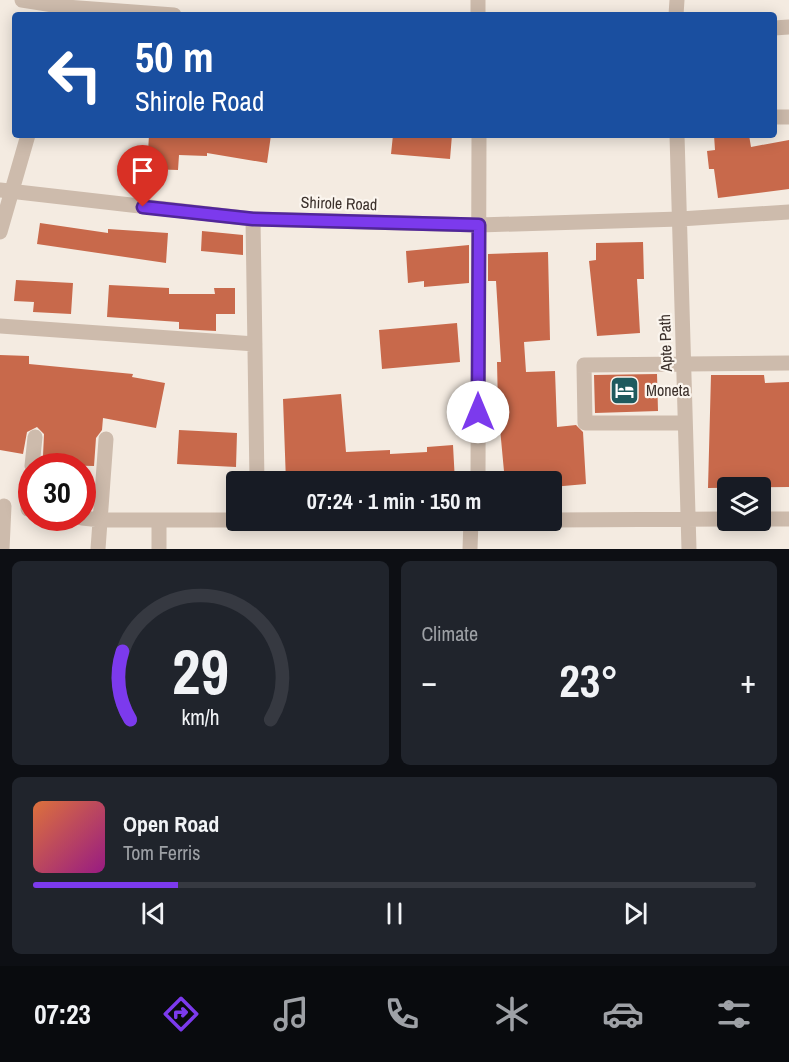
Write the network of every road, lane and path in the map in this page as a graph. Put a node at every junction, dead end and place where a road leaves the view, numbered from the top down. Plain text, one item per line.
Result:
1 (22, 0) edge
2 (66, 7) edge
3 (134, 12) edge
4 (27, 138) edge
5 (478, 138) edge
6 (678, 138) edge
7 (5, 192) edge
8 (789, 212) edge
9 (253, 219) junction
10 (680, 219) junction
11 (479, 225) junction
12 (0, 232) edge
13 (0, 326) edge
14 (255, 344) junction
15 (684, 363) junction
16 (789, 363) edge
17 (685, 423) junction
18 (35, 437) dead end
19 (106, 439) dead end
20 (33, 453) edge
21 (257, 471) edge
22 (478, 471) edge
23 (2, 505) edge
24 (18, 507) edge
25 (688, 518) junction
26 (717, 519) edge
27 (771, 519) edge
28 (789, 519) edge
29 (96, 520) edge
30 (100, 520) junction
31 (159, 520) junction
32 (562, 520) edge
33 (226, 521) edge
34 (471, 531) edge
35 (2, 549) edge
36 (98, 549) edge
37 (159, 549) edge
38 (470, 549) edge
39 (689, 549) edge

1 - 2 street
2 - 3 street
4 - 7 street
5 - 11 street
6 - 10 street, Apte Path
7 - 9 street, Shirole Road
7 - 12 street
8 - 10 street, Shirole Road
9 - 11 street, Shirole Road
9 - 14 street
10 - 11 street, Shirole Road
10 - 15 street, Apte Path
11 - 22 street
13 - 14 street
14 - 21 street
15 - 16 street
15 - 17 street, Apte Path
15 - 17 street
17 - 25 street, Apte Path
18 - 20 street
19 - 30 street
23 - 24 street
23 - 35 street
25 - 26 street
25 - 32 street
25 - 39 street, Apte Path
27 - 28 street
29 - 30 street
30 - 31 street
30 - 36 street
31 - 33 street
31 - 37 street
34 - 38 street

